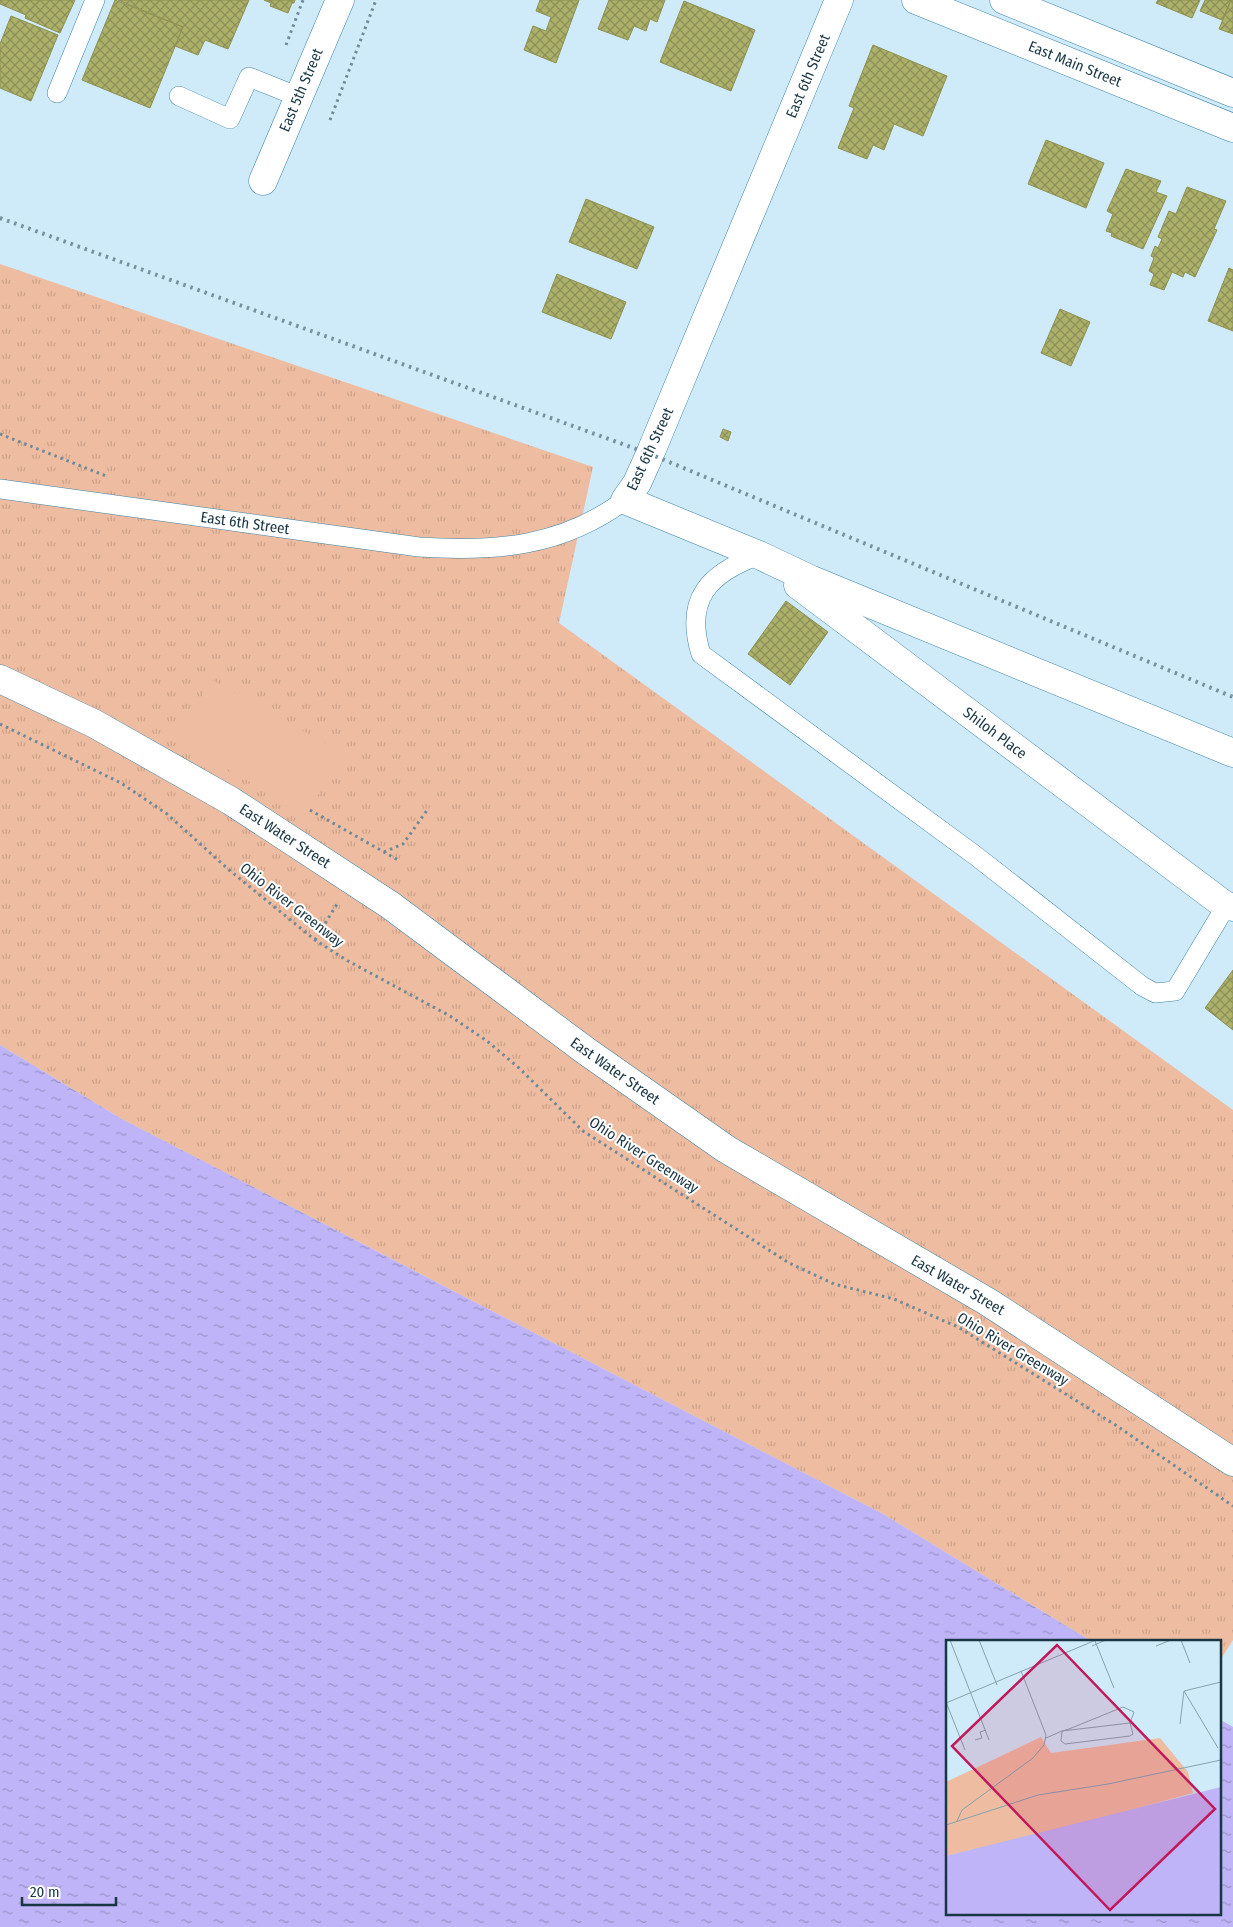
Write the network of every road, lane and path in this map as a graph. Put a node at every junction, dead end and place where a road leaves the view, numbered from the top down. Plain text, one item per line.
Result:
1 (95, 0) edge
2 (340, 0) edge
3 (376, 0) edge
4 (839, 0) edge
5 (916, 0) edge
6 (1004, 0) edge
7 (57, 93) dead end
8 (1233, 93) edge
9 (178, 96) dead end
10 (299, 98) junction
11 (330, 120) dead end
12 (1233, 128) edge
13 (263, 181) dead end
14 (0, 434) edge
15 (108, 477) dead end
16 (0, 489) edge
17 (625, 500) junction
18 (759, 555) junction
19 (0, 679) edge
20 (0, 724) edge
21 (1233, 753) edge
22 (428, 809) dead end
23 (310, 810) dead end
24 (384, 852) junction
25 (398, 860) dead end
26 (340, 900) dead end
27 (1230, 907) edge
28 (315, 940) junction
29 (1233, 1462) edge
30 (1233, 1506) edge

1 - 7 lane
2 - 10 street, East 5th Street
3 - 11 path
4 - 17 street, East 6th Street
5 - 12 street, East Main Street
6 - 8 street
9 - 10 lane
10 - 13 street, East 5th Street
14 - 15 path
16 - 17 lane, East 6th Street
17 - 18 street, Shiloh Place
18 - 21 street, Shiloh Place
18 - 27 street, Shiloh Place
18 - 27 lane
19 - 29 street, East Water Street
20 - 28 path, Ohio River Greenway
22 - 24 path
23 - 24 path
24 - 25 path
26 - 28 path
28 - 30 path, Ohio River Greenway

